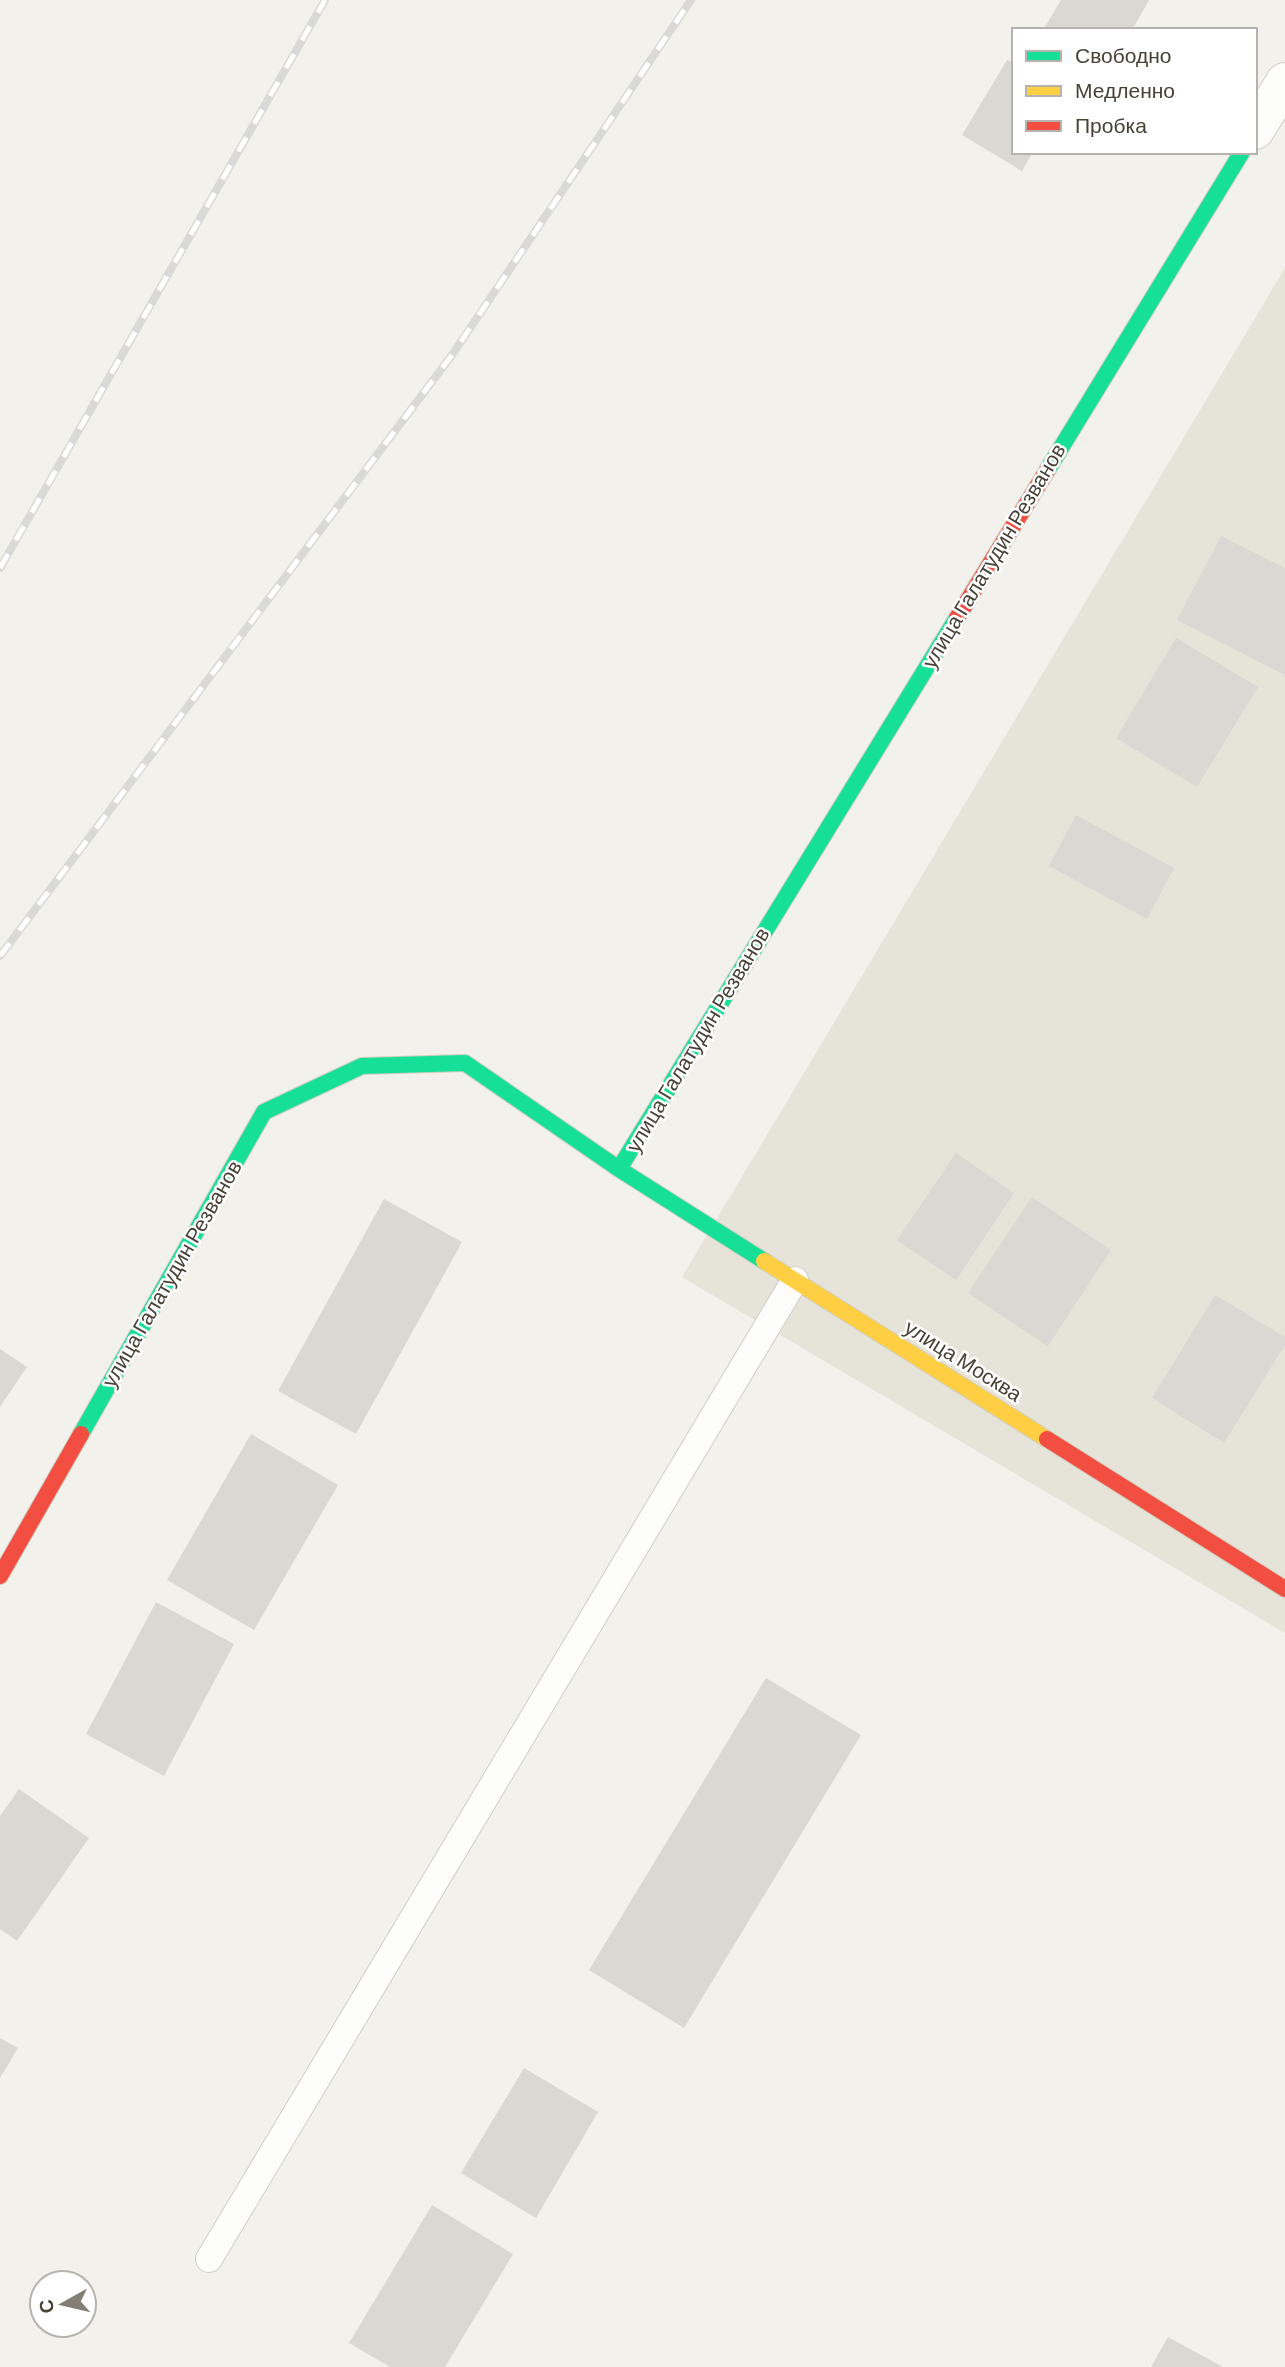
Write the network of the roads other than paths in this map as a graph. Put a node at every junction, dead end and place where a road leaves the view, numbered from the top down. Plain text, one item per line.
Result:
1 (1285, 82) edge
2 (1257, 127) edge
3 (1241, 154) edge
4 (619, 1169) junction
5 (795, 1280) junction
6 (0, 1576) edge
7 (1285, 1589) edge
8 (209, 2259) dead end

1 - 2 street
3 - 4 street, улица Галатудин Резванов
4 - 5 street, улица Москва
4 - 6 street, улица Галатудин Резванов
5 - 7 street, улица Москва
5 - 8 lane

